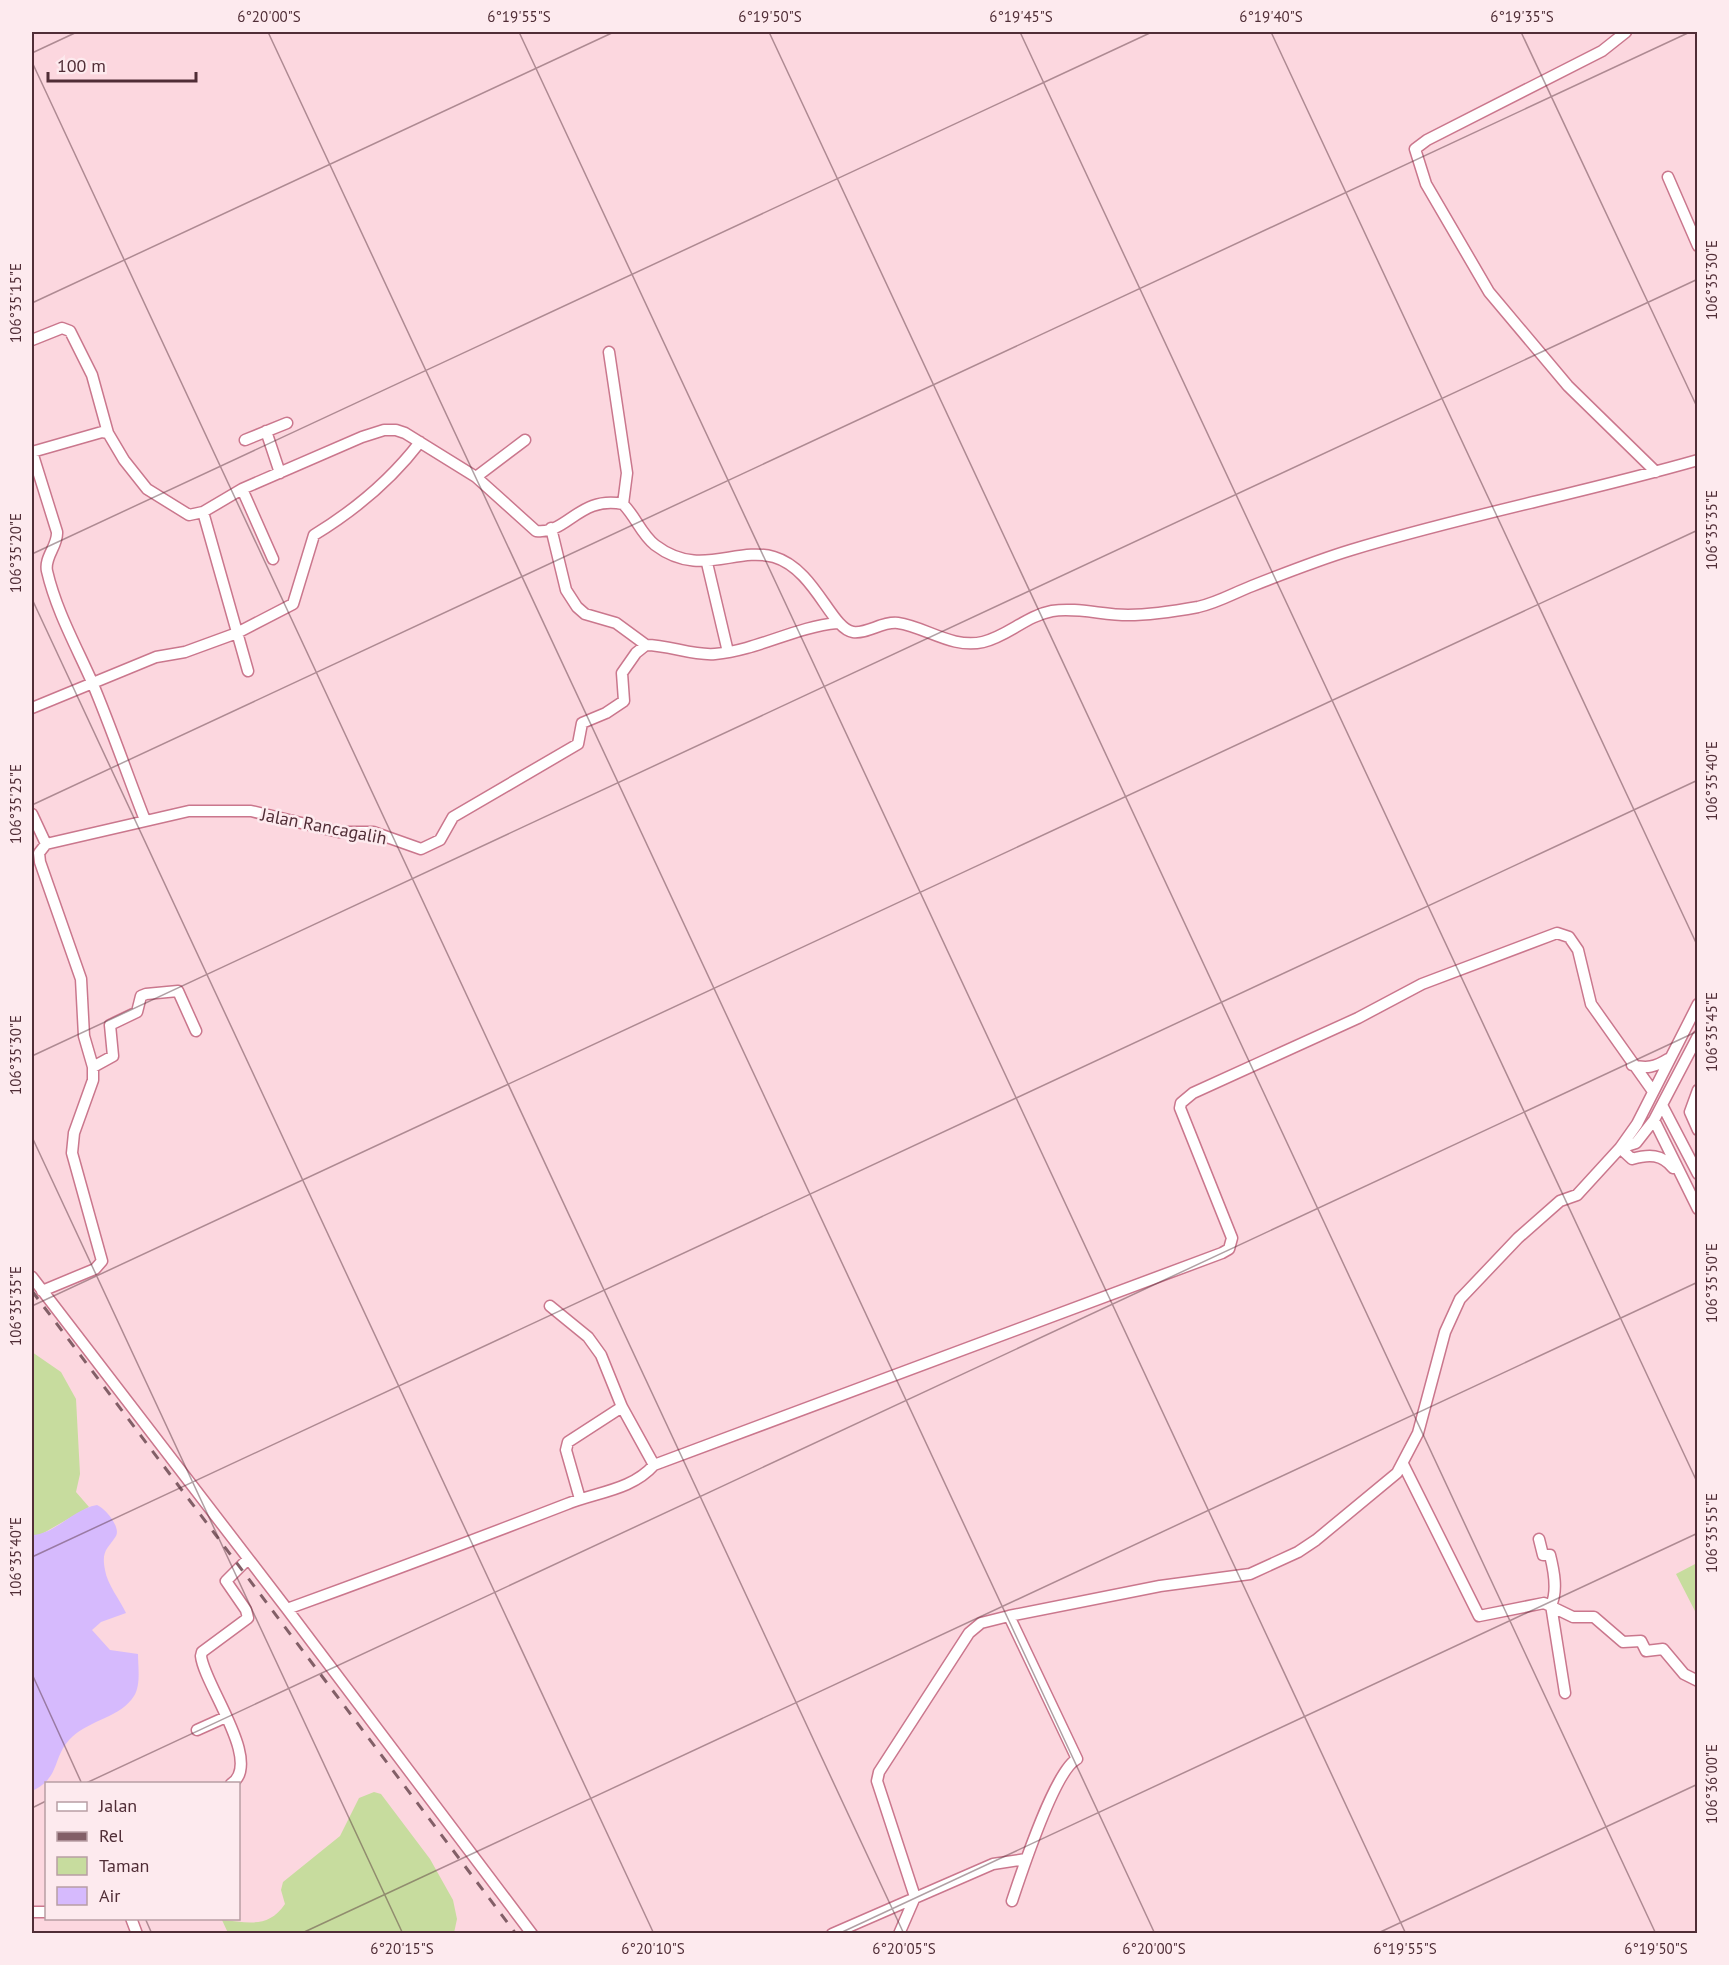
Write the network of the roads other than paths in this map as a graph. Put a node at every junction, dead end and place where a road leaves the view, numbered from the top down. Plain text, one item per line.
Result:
1 (1626, 32) edge
2 (1668, 177) dead end
3 (1698, 246) edge
4 (32, 340) edge
5 (609, 352) dead end
6 (287, 423) dead end
7 (266, 430) junction
8 (108, 433) junction
9 (245, 440) dead end
10 (525, 440) dead end
11 (420, 442) junction
12 (32, 452) edge
13 (1698, 460) edge
14 (1656, 472) junction
15 (280, 473) junction
16 (476, 477) junction
17 (242, 489) junction
18 (623, 504) junction
19 (202, 512) junction
20 (551, 528) junction
21 (273, 559) dead end
22 (707, 563) junction
23 (837, 623) junction
24 (237, 633) junction
25 (646, 645) junction
26 (728, 652) junction
27 (248, 671) dead end
28 (92, 683) junction
29 (32, 708) edge
30 (32, 814) edge
31 (145, 820) junction
32 (46, 844) junction
33 (1698, 1004) edge
34 (196, 1031) dead end
35 (1698, 1036) edge
36 (1669, 1058) junction
37 (1632, 1065) junction
38 (93, 1067) junction
39 (1698, 1090) edge
40 (1650, 1094) junction
41 (1662, 1105) junction
42 (1641, 1114) junction
43 (1654, 1120) junction
44 (1698, 1131) edge
45 (1620, 1148) junction
46 (1698, 1174) edge
47 (1684, 1180) junction
48 (1698, 1209) edge
49 (32, 1277) edge
50 (42, 1291) junction
51 (550, 1306) dead end
52 (622, 1407) junction
53 (1403, 1464) junction
54 (654, 1465) junction
55 (580, 1499) junction
56 (1539, 1539) dead end
57 (247, 1560) junction
58 (1551, 1605) junction
59 (287, 1609) junction
60 (1009, 1616) junction
61 (1698, 1681) edge
62 (1565, 1693) dead end
63 (226, 1717) junction
64 (197, 1730) dead end
65 (233, 1782) edge
66 (1026, 1859) junction
67 (915, 1897) junction
68 (1012, 1901) dead end
69 (132, 1920) edge
70 (138, 1934) edge
71 (532, 1934) edge
72 (832, 1934) edge
73 (899, 1934) edge

1 - 14 street
2 - 3 street
4 - 8 street
5 - 18 street
6 - 7 street
7 - 9 street
7 - 15 street
8 - 12 street
8 - 19 street
10 - 16 street
11 - 15 street
11 - 16 street
11 - 24 street
12 - 28 street
13 - 14 street
14 - 23 street
15 - 17 street
16 - 20 street
17 - 19 street
17 - 21 street
18 - 20 street
18 - 22 street
19 - 24 street
20 - 25 street
22 - 23 street
22 - 26 street
23 - 26 street
24 - 27 street
24 - 28 street
25 - 26 street
25 - 31 street, Jalan Rancagalih
28 - 29 street
28 - 31 street
30 - 32 street
31 - 32 street, Jalan Rancagalih
32 - 38 street
33 - 36 street
34 - 38 street
35 - 41 street
36 - 37 street
36 - 40 street
37 - 40 street
37 - 54 street
38 - 50 street
39 - 44 street
40 - 41 street
40 - 42 street
41 - 43 street
41 - 46 street
42 - 43 street
42 - 45 street
43 - 45 street
43 - 47 street
45 - 47 street
45 - 53 street
47 - 48 street
49 - 50 street
50 - 57 street
51 - 52 street
52 - 54 street
52 - 55 street
53 - 58 street
53 - 60 street
54 - 55 street
55 - 59 street
56 - 58 street
57 - 59 street
57 - 63 street
58 - 61 street
58 - 62 street
59 - 71 street
60 - 66 street
60 - 67 street
63 - 64 street
63 - 65 street
66 - 67 street
66 - 68 street
67 - 72 street
67 - 73 street
69 - 70 street

